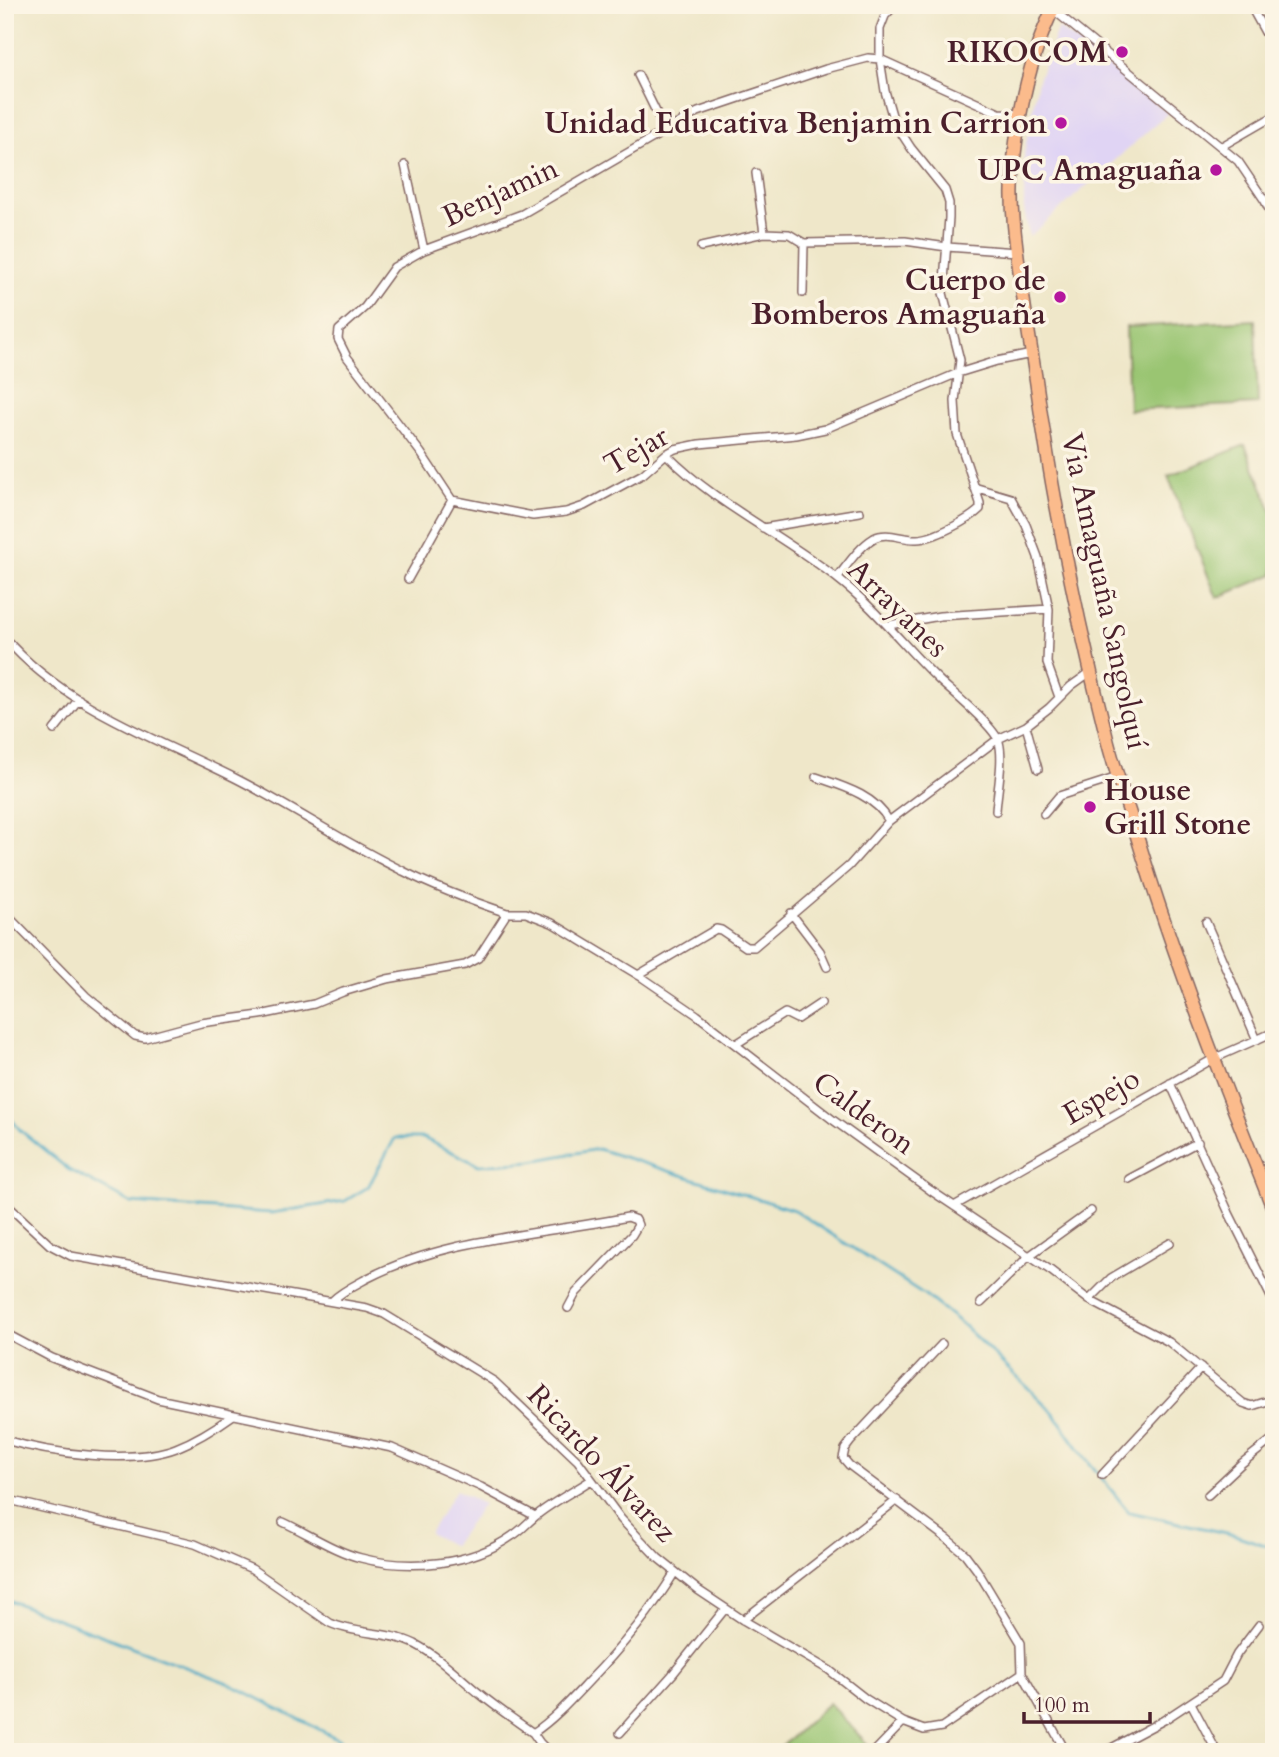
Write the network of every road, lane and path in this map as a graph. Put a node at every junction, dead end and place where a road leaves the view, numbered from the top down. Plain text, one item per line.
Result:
1 (895, 5) edge
2 (1250, 5) edge
3 (1052, 6) edge
4 (1274, 44) edge
5 (880, 59) junction
6 (638, 75) dead end
7 (1021, 114) junction
8 (1274, 116) edge
9 (665, 130) junction
10 (1222, 146) junction
11 (405, 165) dead end
12 (756, 173) dead end
13 (1274, 220) edge
14 (764, 233) junction
15 (804, 243) junction
16 (701, 247) dead end
17 (947, 247) junction
18 (424, 250) junction
19 (1017, 252) junction
20 (803, 293) dead end
21 (1032, 354) junction
22 (958, 373) junction
23 (666, 454) junction
24 (974, 487) junction
25 (452, 500) junction
26 (860, 512) dead end
27 (762, 528) junction
28 (837, 578) junction
29 (408, 579) dead end
30 (1049, 609) junction
31 (889, 625) junction
32 (5, 638) edge
33 (1092, 671) junction
34 (1059, 697) junction
35 (79, 699) junction
36 (1026, 726) junction
37 (54, 730) dead end
38 (998, 739) junction
39 (1038, 769) dead end
40 (816, 777) dead end
41 (1118, 777) junction
42 (996, 811) dead end
43 (1044, 814) dead end
44 (889, 821) junction
45 (506, 912) junction
46 (5, 913) edge
47 (791, 913) junction
48 (1206, 922) dead end
49 (827, 967) dead end
50 (638, 975) junction
51 (821, 1003) dead end
52 (1273, 1034) edge
53 (1257, 1040) junction
54 (736, 1044) junction
55 (1213, 1059) junction
56 (1170, 1083) junction
57 (1198, 1142) junction
58 (1129, 1179) dead end
59 (5, 1203) edge
60 (954, 1206) junction
61 (1091, 1211) dead end
62 (1274, 1211) edge
63 (1170, 1243) dead end
64 (1029, 1256) junction
65 (1089, 1300) junction
66 (332, 1301) junction
67 (981, 1303) dead end
68 (1274, 1303) edge
69 (568, 1308) dead end
70 (5, 1333) edge
71 (942, 1345) dead end
72 (1201, 1368) junction
73 (1274, 1399) edge
74 (232, 1416) junction
75 (1274, 1438) edge
76 (5, 1440) edge
77 (1102, 1475) dead end
78 (591, 1480) junction
79 (1208, 1495) dead end
80 (5, 1499) edge
81 (897, 1500) junction
82 (535, 1516) junction
83 (283, 1521) dead end
84 (675, 1572) junction
85 (725, 1609) junction
86 (743, 1620) junction
87 (1259, 1625) dead end
88 (1022, 1673) junction
89 (1191, 1703) junction
90 (903, 1721) junction
91 (620, 1732) dead end
92 (533, 1733) junction
93 (549, 1752) edge
94 (874, 1752) edge
95 (1066, 1752) edge
96 (1104, 1752) edge
97 (1217, 1752) edge

1 - 5 street
2 - 4 street
3 - 7 highway, Via Amaguaña Sangolquí
3 - 10 street
5 - 7 street
5 - 9 street, Benjamin
5 - 17 street
6 - 9 street
7 - 19 highway, Via Amaguaña Sangolquí
8 - 10 street
9 - 18 street, Benjamin
10 - 13 street
11 - 18 street
12 - 14 street
14 - 15 street
14 - 16 street
15 - 17 street
15 - 20 street
17 - 19 street
17 - 22 street
18 - 25 street, Benjamin
19 - 21 highway, Via Amaguaña Sangolquí
21 - 22 street, Tejar
21 - 33 highway, Via Amaguaña Sangolquí
22 - 23 street, Tejar
22 - 24 street
23 - 25 street, Tejar
23 - 27 street, Arrayanes
24 - 28 street
24 - 30 street
25 - 29 street
26 - 27 street
27 - 28 street, Arrayanes
28 - 31 street, Arrayanes
30 - 31 street
30 - 34 street
31 - 38 street, Arrayanes
32 - 35 street, Calderon
33 - 34 street
33 - 41 highway, Via Amaguaña Sangolquí
34 - 36 street
35 - 37 street
35 - 45 street, Calderon
36 - 38 street
36 - 39 street
38 - 42 street
38 - 44 street
40 - 44 street
41 - 43 street
41 - 55 highway, Via Amaguaña Sangolquí
44 - 47 street
45 - 46 street
45 - 50 street, Calderon
47 - 49 street
47 - 50 street
48 - 53 street
50 - 54 street, Calderon
51 - 54 street
52 - 53 street, Espejo
53 - 55 street, Espejo
54 - 60 street, Calderon
55 - 56 street, Espejo
55 - 62 highway, Via Amaguaña Sangolquí
56 - 57 street
56 - 60 street, Espejo
57 - 58 street
57 - 68 street
59 - 66 street, Ricardo Álvarez
60 - 64 street, Calderon
61 - 64 street
63 - 65 street
64 - 65 street, Calderon
64 - 67 street
65 - 72 street, Calderon
66 - 69 street
66 - 78 street, Ricardo Álvarez
70 - 74 street
71 - 81 street
72 - 73 street, Calderon
72 - 77 street
74 - 76 street
74 - 82 street
75 - 79 street
78 - 82 street
78 - 84 street, Ricardo Álvarez
80 - 92 street
81 - 86 street
81 - 88 street
82 - 83 street
84 - 85 street, Ricardo Álvarez
84 - 92 street
85 - 86 street, Ricardo Álvarez
85 - 91 street
86 - 90 street, Ricardo Álvarez
87 - 89 street
88 - 90 street, Ricardo Álvarez
88 - 95 street
89 - 96 street
89 - 97 street
90 - 94 street
92 - 93 street

